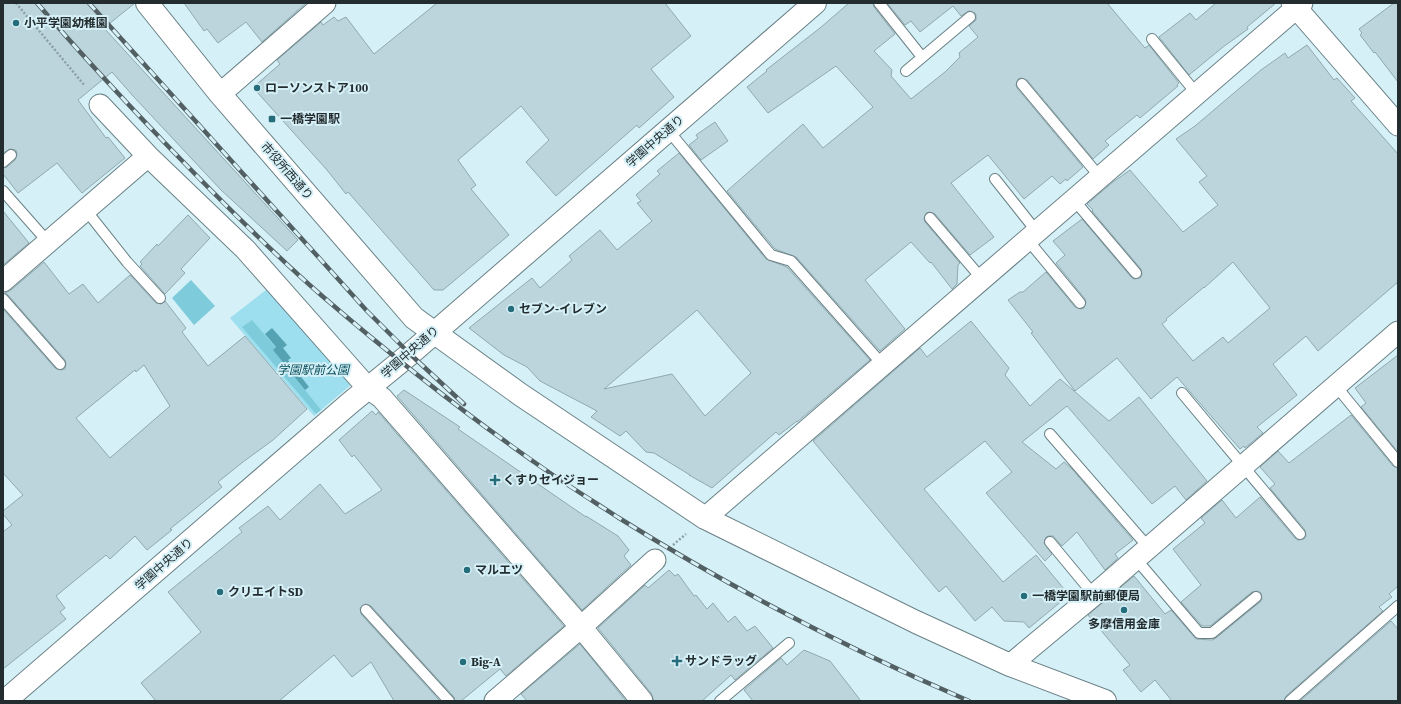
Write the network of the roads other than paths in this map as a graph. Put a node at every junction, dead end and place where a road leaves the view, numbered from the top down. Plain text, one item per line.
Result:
1 (147, 3) edge
2 (325, 3) edge
3 (815, 3) edge
4 (878, 3) edge
5 (1297, 4) edge
6 (970, 17) dead end
7 (1152, 39) dead end
8 (922, 57) junction
9 (906, 71) dead end
10 (1022, 84) dead end
11 (1196, 93) junction
12 (220, 94) junction
13 (100, 105) road end
14 (1398, 125) edge
15 (668, 130) junction
16 (148, 156) junction
17 (1100, 178) junction
18 (995, 179) dead end
19 (3, 192) edge
20 (1074, 200) junction
21 (85, 209) junction
22 (930, 218) dead end
23 (1032, 235) junction
24 (48, 242) junction
25 (1136, 273) dead end
26 (982, 279) junction
27 (3, 281) edge
28 (160, 298) dead end
29 (3, 299) edge
30 (1080, 303) dead end
31 (435, 331) junction
32 (1398, 332) edge
33 (60, 364) dead end
34 (883, 365) junction
35 (1336, 386) junction
36 (368, 388) junction
37 (1182, 393) dead end
38 (1050, 434) dead end
39 (1398, 462) edge
40 (1243, 466) junction
41 (705, 518) junction
42 (1300, 534) dead end
43 (1050, 542) dead end
44 (1142, 553) junction
45 (655, 560) road end
46 (1094, 595) junction
47 (1256, 597) dead end
48 (1398, 606) edge
49 (366, 610) dead end
50 (581, 627) junction
51 (789, 643) dead end
52 (1010, 665) junction
53 (504, 698) edge
54 (5, 701) edge
55 (449, 701) edge
56 (642, 701) edge
57 (720, 701) edge
58 (1106, 701) edge
59 (1290, 701) edge

1 - 12 street, 市役所西通り
2 - 12 street
3 - 15 street, 学園中央通り
4 - 8 lane
5 - 11 street
5 - 14 street
6 - 8 lane
7 - 11 lane
8 - 9 lane
10 - 17 lane
11 - 17 street
12 - 31 street, 市役所西通り
13 - 16 street
15 - 31 street, 学園中央通り
15 - 34 lane
16 - 21 street
16 - 36 street
17 - 20 street
18 - 23 lane
19 - 24 lane
20 - 23 street
20 - 25 lane
21 - 24 street
21 - 28 lane
22 - 26 lane
23 - 26 street
23 - 30 lane
24 - 27 street
26 - 34 street
29 - 33 lane
31 - 36 street, 学園中央通り
31 - 41 street, 市役所西通り
32 - 35 street
34 - 41 street
35 - 39 lane
35 - 40 street
36 - 50 street
36 - 54 street, 学園中央通り
37 - 40 lane
38 - 44 lane
40 - 42 lane
40 - 44 street
41 - 52 street, 市役所西通り
43 - 46 lane
44 - 46 street
44 - 47 lane
45 - 50 street
46 - 52 street
48 - 59 lane
49 - 55 lane
50 - 53 street
50 - 56 street
51 - 57 lane
52 - 58 street, 市役所西通り

